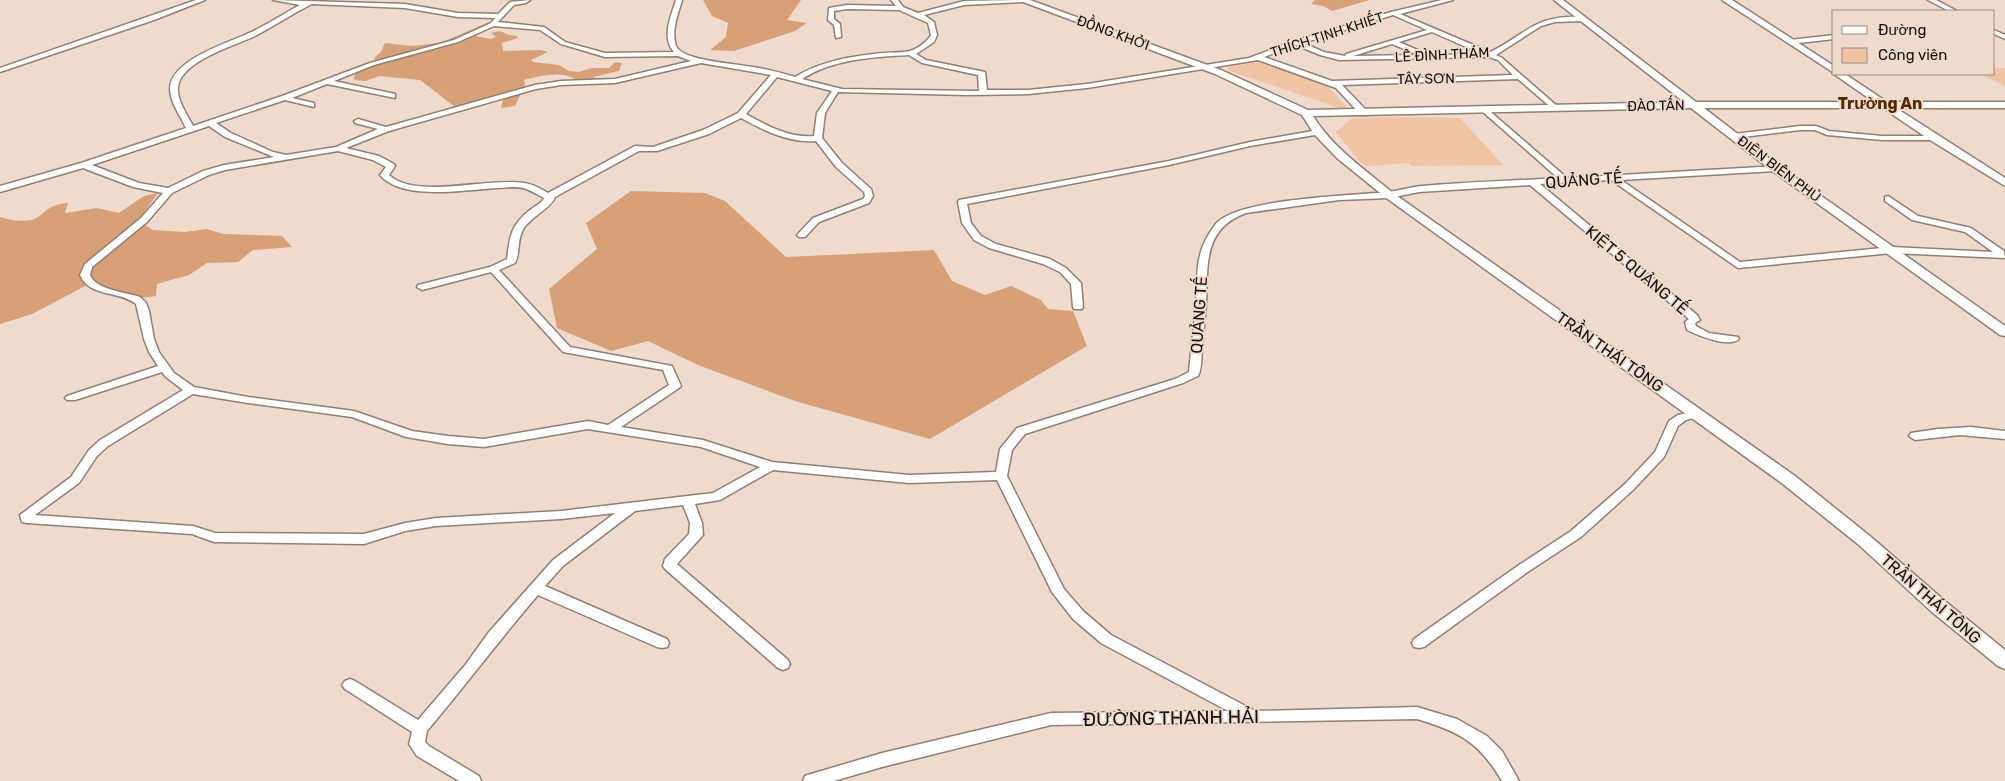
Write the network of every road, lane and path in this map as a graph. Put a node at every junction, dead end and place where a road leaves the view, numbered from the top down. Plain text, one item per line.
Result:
1 (202, 0) edge
2 (276, 0) edge
3 (527, 0) edge
4 (679, 0) edge
5 (894, 0) edge
6 (1022, 0) edge
7 (1450, 0) edge
8 (1558, 0) edge
9 (1726, 0) edge
10 (1931, 0) edge
11 (310, 2) edge
12 (900, 8) junction
13 (1952, 10) edge
14 (1393, 13) junction
15 (916, 14) junction
16 (499, 16) junction
17 (1582, 19) junction
18 (493, 24) junction
19 (1996, 28) edge
20 (1433, 30) junction
21 (838, 37) dead end
22 (1832, 38) edge
23 (2003, 41) edge
24 (1296, 42) junction
25 (1393, 42) junction
26 (1790, 42) junction
27 (913, 53) junction
28 (679, 54) junction
29 (1492, 55) junction
30 (1430, 57) junction
31 (1260, 58) junction
32 (1337, 58) junction
33 (702, 61) junction
34 (1204, 67) junction
35 (1832, 69) edge
36 (0, 70) edge
37 (776, 74) junction
38 (1841, 75) edge
39 (1520, 77) junction
40 (796, 79) junction
41 (328, 82) junction
42 (1333, 83) junction
43 (836, 90) junction
44 (983, 93) junction
45 (392, 96) dead end
46 (285, 98) junction
47 (311, 105) dead end
48 (1695, 105) junction
49 (1886, 105) junction
50 (2005, 105) edge
51 (1554, 108) junction
52 (1486, 110) junction
53 (1306, 113) junction
54 (1364, 113) junction
55 (741, 115) junction
56 (358, 120) dead end
57 (212, 124) junction
58 (386, 129) junction
59 (191, 130) junction
60 (1318, 132) junction
61 (1734, 136) junction
62 (818, 138) junction
63 (1934, 138) junction
64 (338, 149) junction
65 (289, 157) junction
66 (84, 165) junction
67 (1775, 168) junction
68 (1613, 178) junction
69 (1564, 180) junction
70 (2005, 183) edge
71 (1534, 184) junction
72 (0, 189) edge
73 (168, 191) junction
74 (1389, 195) junction
75 (548, 197) junction
76 (1888, 198) dead end
77 (802, 235) dead end
78 (1892, 250) junction
79 (2004, 254) edge
80 (493, 269) junction
81 (422, 287) dead end
82 (1078, 306) dead end
83 (2005, 332) edge
84 (1734, 339) dead end
85 (164, 368) junction
86 (191, 390) junction
87 (72, 398) dead end
88 (1697, 414) junction
89 (611, 428) junction
90 (2005, 435) edge
91 (1915, 436) dead end
92 (771, 466) junction
93 (1000, 476) junction
94 (688, 501) junction
95 (632, 506) junction
96 (536, 588) junction
97 (662, 643) dead end
98 (1419, 644) dead end
99 (2005, 661) edge
100 (783, 664) dead end
101 (350, 685) dead end
102 (1253, 718) junction
103 (420, 729) junction
104 (472, 781) edge
105 (811, 781) edge
106 (1511, 781) edge

1 - 36 street
2 - 11 street
3 - 16 street
4 - 28 street
5 - 12 street
6 - 15 street
6 - 34 street, ĐỒNG KHỞI
7 - 14 street, THÍCH TỊNH KHIẾT
8 - 17 street, ĐIỆN BIÊN PHỦ
9 - 26 street
10 - 13 street
11 - 16 street
11 - 59 street
12 - 15 street
12 - 21 street
14 - 20 street
14 - 24 street, THÍCH TỊNH KHIẾT
15 - 27 street
16 - 18 street
17 - 29 street, LÊ ĐÌNH THÁM
17 - 48 street, ĐIỆN BIÊN PHỦ
18 - 28 street, THÍCH TỊNH KHIẾT
18 - 41 street
19 - 23 street
20 - 25 street
20 - 29 street
22 - 26 street
24 - 31 street, THÍCH TỊNH KHIẾT
24 - 32 street, LÊ ĐÌNH THÁM
25 - 30 street
25 - 32 street
26 - 35 street
27 - 40 street
27 - 44 street
28 - 33 street, THÍCH TỊNH KHIẾT
29 - 30 street, LÊ ĐÌNH THÁM
29 - 39 street
30 - 32 street, LÊ ĐÌNH THÁM
31 - 34 street, THÍCH TỊNH KHIẾT
31 - 42 street, TÂY SƠN
33 - 37 street, THÍCH TỊNH KHIẾT
33 - 58 street
34 - 44 street, THÍCH TỊNH KHIẾT
34 - 53 street
37 - 40 street, THÍCH TỊNH KHIẾT
37 - 55 street
38 - 49 street
39 - 42 street, TÂY SƠN
39 - 51 street
40 - 43 street, THÍCH TỊNH KHIẾT
41 - 45 street
41 - 46 street
42 - 54 street, TÂY SƠN
43 - 44 street, THÍCH TỊNH KHIẾT
43 - 62 street
46 - 47 street
46 - 57 street
48 - 49 street, ĐÀO TẤN
48 - 51 street, ĐÀO TẤN
48 - 61 street, ĐIỆN BIÊN PHỦ
49 - 50 street, ĐÀO TẤN
49 - 63 street
51 - 52 street, ĐÀO TẤN
52 - 54 street, ĐÀO TẤN
52 - 69 street
53 - 54 street, ĐÀO TẤN
53 - 60 street, TRẦN THÁI TÔNG
55 - 62 street
55 - 75 street
56 - 58 street
57 - 59 street
57 - 65 street
58 - 64 street
59 - 66 street
60 - 74 street, TRẦN THÁI TÔNG
60 - 82 street
61 - 63 street
61 - 67 street, ĐIỆN BIÊN PHỦ
62 - 77 street
63 - 70 street
64 - 65 street
64 - 75 street
65 - 73 street
66 - 72 street
66 - 73 street
67 - 68 street, QUẢNG TẾ
67 - 78 street, ĐIỆN BIÊN PHỦ
68 - 69 street, QUẢNG TẾ
68 - 78 street
69 - 71 street, QUẢNG TẾ
71 - 74 street, QUẢNG TẾ
71 - 84 street, KIỆT 5 QUẢNG TẾ
73 - 85 street
74 - 88 street, TRẦN THÁI TÔNG
74 - 93 street, QUẢNG TẾ
75 - 80 street
76 - 79 street
78 - 79 street
78 - 83 street, ĐIỆN BIÊN PHỦ
80 - 81 street
80 - 89 street
85 - 86 street
85 - 87 street
86 - 89 street
86 - 95 street
88 - 98 street
88 - 99 street, TRẦN THÁI TÔNG
89 - 92 street
90 - 91 street
92 - 93 street
92 - 94 street
93 - 102 street
94 - 95 street
94 - 100 street
95 - 96 street
96 - 97 street
96 - 103 street
101 - 103 street
102 - 105 street, ĐƯỜNG THANH HẢI
102 - 106 street, ĐƯỜNG THANH HẢI
103 - 104 street

